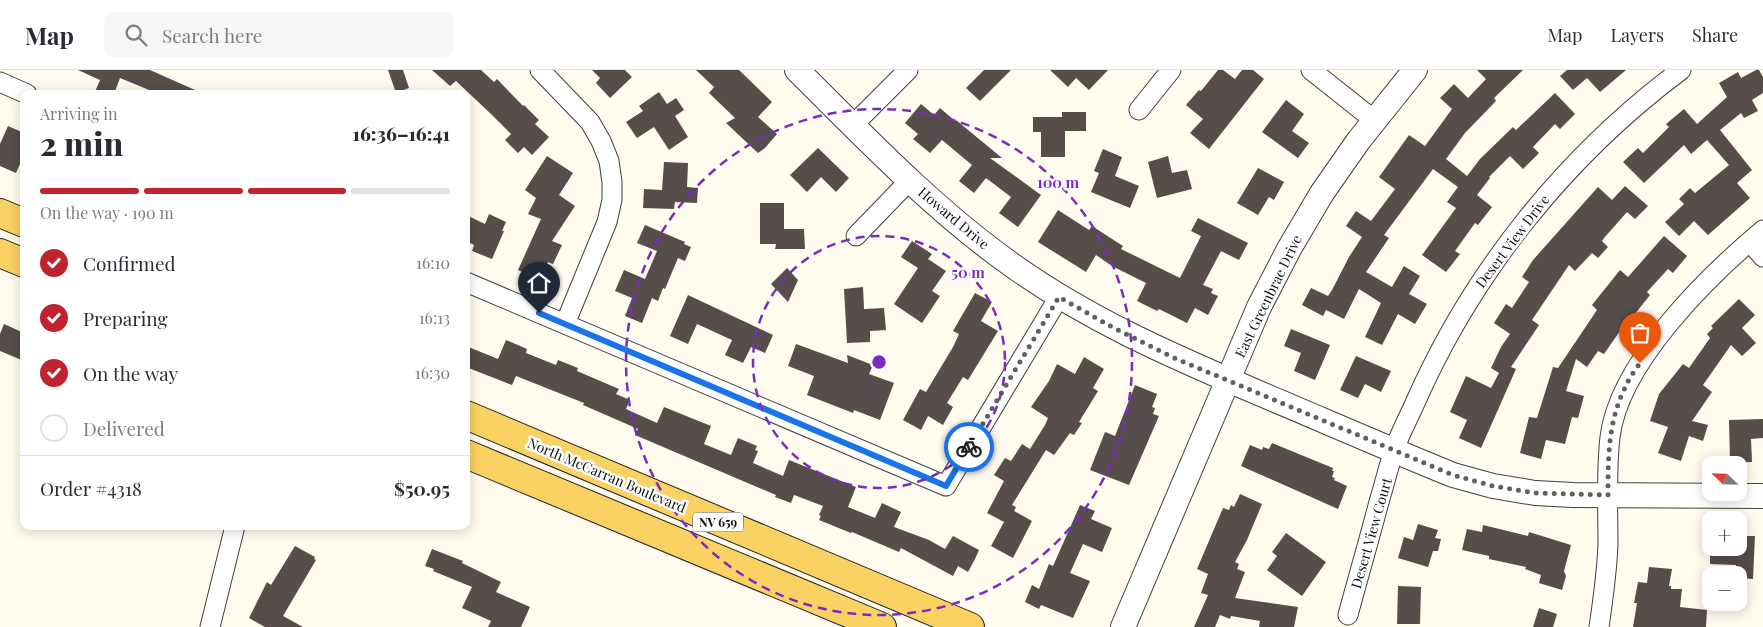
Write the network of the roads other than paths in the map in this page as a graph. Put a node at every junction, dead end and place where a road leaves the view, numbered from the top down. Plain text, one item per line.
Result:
1 (540, 70) edge
2 (797, 70) edge
3 (908, 70) edge
4 (1171, 70) edge
5 (1311, 70) edge
6 (1415, 70) edge
7 (1681, 70) edge
8 (0, 82) edge
9 (20, 91) edge
10 (1140, 110) dead end
11 (1374, 120) junction
12 (853, 125) junction
13 (909, 181) junction
14 (0, 213) edge
15 (20, 221) edge
16 (856, 236) dead end
17 (1756, 236) edge
18 (0, 253) edge
19 (1763, 257) edge
20 (20, 261) edge
21 (470, 284) edge
22 (1059, 297) junction
23 (565, 324) junction
24 (1227, 380) junction
25 (470, 417) edge
26 (1394, 451) junction
27 (470, 456) edge
28 (1608, 495) junction
29 (1763, 496) edge
30 (233, 530) edge
31 (1348, 615) dead end
32 (210, 627) edge
33 (882, 627) edge
34 (970, 627) edge
35 (1123, 627) edge
36 (1599, 627) edge

1 - 23 street
2 - 12 street, Howard Drive
3 - 12 street
4 - 10 street
5 - 11 street
6 - 11 street, East Greenbrae Drive
7 - 26 street, Desert View Drive
8 - 9 street
11 - 24 street, East Greenbrae Drive
12 - 13 street, Howard Drive
13 - 16 street
13 - 22 street, Howard Drive
14 - 15 main road
17 - 19 street
17 - 28 street
18 - 20 main road
21 - 23 street
22 - 23 street
22 - 24 street, Howard Drive
24 - 26 street, Howard Drive
24 - 35 street, East Greenbrae Drive
25 - 34 main road, North McCarran Boulevard / NV 659
26 - 28 street, Howard Drive
26 - 31 street, Desert View Court
27 - 33 main road, NV 659
28 - 29 street, Howard Drive
28 - 36 street
30 - 32 street

